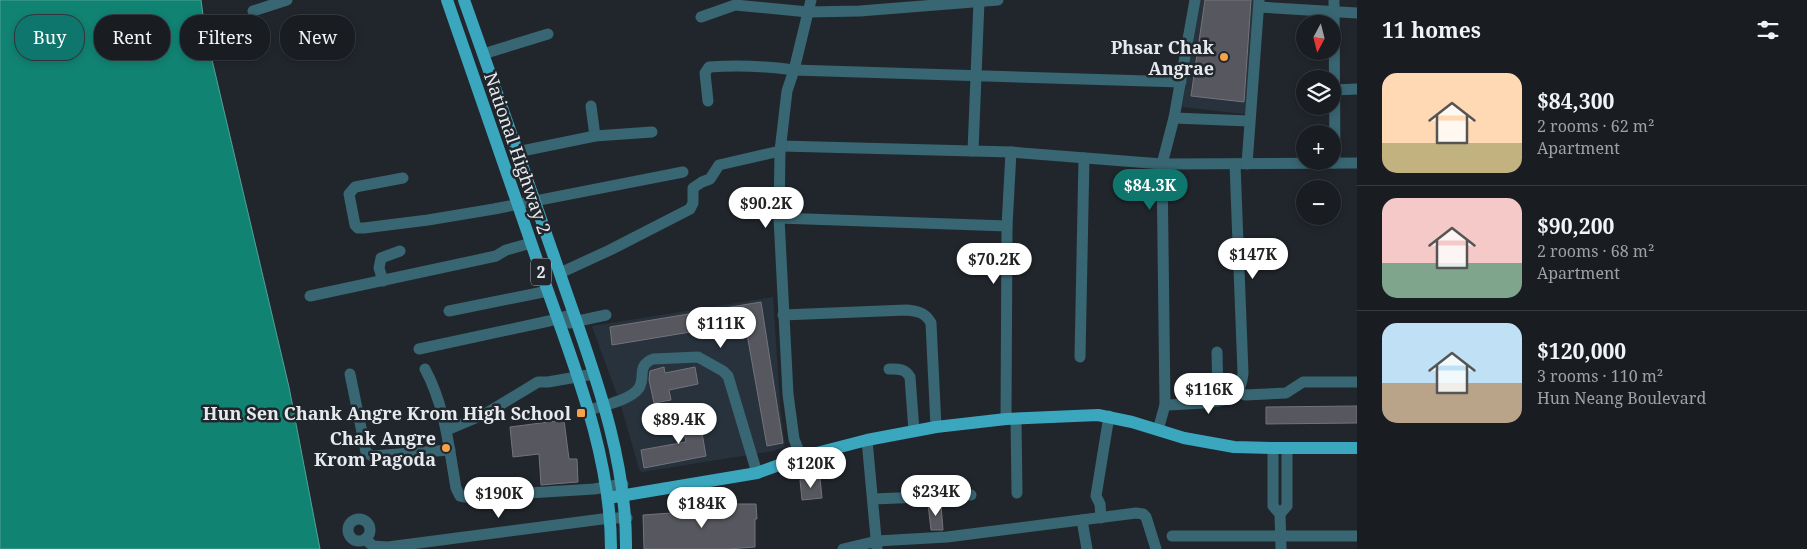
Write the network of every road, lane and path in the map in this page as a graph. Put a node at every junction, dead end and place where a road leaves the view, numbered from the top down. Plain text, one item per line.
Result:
1 (287, 0) edge
2 (447, 0) edge
3 (464, 0) edge
4 (998, 0) edge
5 (1195, 0) edge
6 (1334, 0) edge
7 (979, 1) edge
8 (958, 2) edge
9 (1259, 4) edge
10 (810, 6) edge
11 (253, 11) dead end
12 (1334, 13) junction
13 (1357, 13) edge
14 (701, 17) dead end
15 (548, 34) dead end
16 (483, 54) junction
17 (794, 70) junction
18 (1334, 70) edge
19 (975, 75) junction
20 (1180, 82) junction
21 (1357, 89) edge
22 (1341, 90) edge
23 (708, 101) dead end
24 (591, 106) dead end
25 (503, 109) junction
26 (486, 114) junction
27 (1174, 118) junction
28 (1249, 121) junction
29 (652, 132) dead end
30 (595, 136) junction
31 (781, 148) junction
32 (973, 151) junction
33 (517, 152) junction
34 (1011, 152) junction
35 (1084, 158) junction
36 (1296, 163) edge
37 (1341, 163) edge
38 (1357, 163) edge
39 (1162, 164) junction
40 (1235, 164) junction
41 (1247, 164) junction
42 (684, 172) dead end
43 (403, 178) dead end
44 (535, 202) junction
45 (518, 204) junction
46 (779, 218) junction
47 (1007, 226) junction
48 (531, 243) junction
49 (400, 251) dead end
50 (560, 273) junction
51 (382, 281) junction
52 (548, 291) junction
53 (310, 296) dead end
54 (449, 311) dead end
55 (606, 315) dead end
56 (783, 315) junction
57 (575, 318) junction
58 (559, 322) junction
59 (419, 349) dead end
60 (1216, 352) dead end
61 (1080, 357) dead end
62 (425, 369) dead end
63 (888, 369) dead end
64 (350, 374) dead end
65 (594, 374) junction
66 (578, 377) junction
67 (1357, 382) edge
68 (1238, 391) junction
69 (1218, 401) junction
70 (605, 405) junction
71 (1165, 405) junction
72 (589, 410) junction
73 (1108, 416) junction
74 (1011, 419) junction
75 (936, 427) junction
76 (447, 430) junction
77 (1158, 430) junction
78 (914, 431) junction
79 (866, 440) junction
80 (1273, 448) junction
81 (1287, 448) junction
82 (1357, 448) edge
83 (450, 450) junction
84 (801, 457) junction
85 (758, 473) junction
86 (624, 489) junction
87 (607, 492) junction
88 (1017, 493) dead end
89 (971, 495) dead end
90 (873, 498) junction
91 (1280, 514) junction
92 (610, 518) junction
93 (626, 518) junction
94 (1101, 518) junction
95 (1082, 520) junction
96 (1172, 536) dead end
97 (1281, 536) junction
98 (1357, 536) edge
99 (365, 538) dead end
100 (877, 545) edge
101 (610, 549) edge
102 (626, 549) edge
103 (843, 549) edge
104 (1087, 549) edge
105 (1156, 549) edge
106 (1281, 549) edge

1 - 11 street
2 - 26 main road, National Highway 2 / 2
3 - 16 main road, National Highway 2 / 2
4 - 7 street
5 - 20 street
6 - 12 street
7 - 8 street
7 - 19 street
8 - 10 street
9 - 12 street
9 - 28 street
10 - 14 street
10 - 17 street
12 - 13 street
12 - 18 street
15 - 16 street
16 - 25 main road, National Highway 2 / 2
17 - 19 street
17 - 23 street
17 - 31 street
19 - 20 street
19 - 32 street
20 - 27 street
21 - 22 street
24 - 30 street
25 - 26 main road
25 - 33 main road, National Highway 2 / 2
26 - 45 main road, National Highway 2 / 2
27 - 28 street
27 - 39 street
28 - 41 street
29 - 30 street
30 - 33 street
31 - 32 street
31 - 46 street
31 - 50 street
32 - 34 street
33 - 44 main road, National Highway 2 / 2
34 - 35 street
34 - 47 street
35 - 39 street
35 - 61 street
36 - 41 street
37 - 38 street
39 - 40 street
39 - 71 street
40 - 41 street
40 - 68 street
42 - 44 street
43 - 45 street
44 - 45 street
44 - 50 main road, National Highway 2 / 2
45 - 48 main road, National Highway 2 / 2
46 - 47 street
46 - 56 street
47 - 74 street
48 - 51 street
48 - 52 main road, National Highway 2 / 2
49 - 51 street
50 - 57 main road, National Highway 2 / 2
51 - 53 street
52 - 54 street
52 - 58 main road, National Highway 2 / 2
55 - 57 street
56 - 75 street
56 - 84 street
57 - 58 street
57 - 65 main road, National Highway 2 / 2
58 - 59 street
58 - 66 main road, National Highway 2 / 2
60 - 69 street
62 - 76 street
63 - 78 street
64 - 83 street
65 - 66 street
65 - 70 main road, National Highway 2 / 2
66 - 72 main road, National Highway 2 / 2
66 - 76 street
67 - 68 street
68 - 69 street
69 - 71 street
70 - 72 street
70 - 85 street
70 - 86 main road, National Highway 2 / 2
71 - 77 street
72 - 87 main road, National Highway 2 / 2
73 - 74 main road
73 - 77 main road
73 - 94 street
74 - 75 main road
74 - 88 street
75 - 78 main road
76 - 83 street
77 - 80 main road
78 - 79 main road
79 - 84 main road
79 - 90 street
80 - 81 main road
80 - 91 street
81 - 82 main road
81 - 91 street
83 - 87 street
84 - 85 main road
85 - 86 main road
86 - 87 main road
86 - 93 main road, National Highway 2 / 2
87 - 92 main road, National Highway 2 / 2
89 - 90 street
90 - 100 street
91 - 97 street
92 - 93 street
92 - 99 street
92 - 101 main road, National Highway 2 / 2
93 - 102 main road, National Highway 2 / 2
94 - 95 street
94 - 105 street
95 - 100 street
95 - 104 street
96 - 97 street
97 - 98 street
97 - 106 street
100 - 103 street

